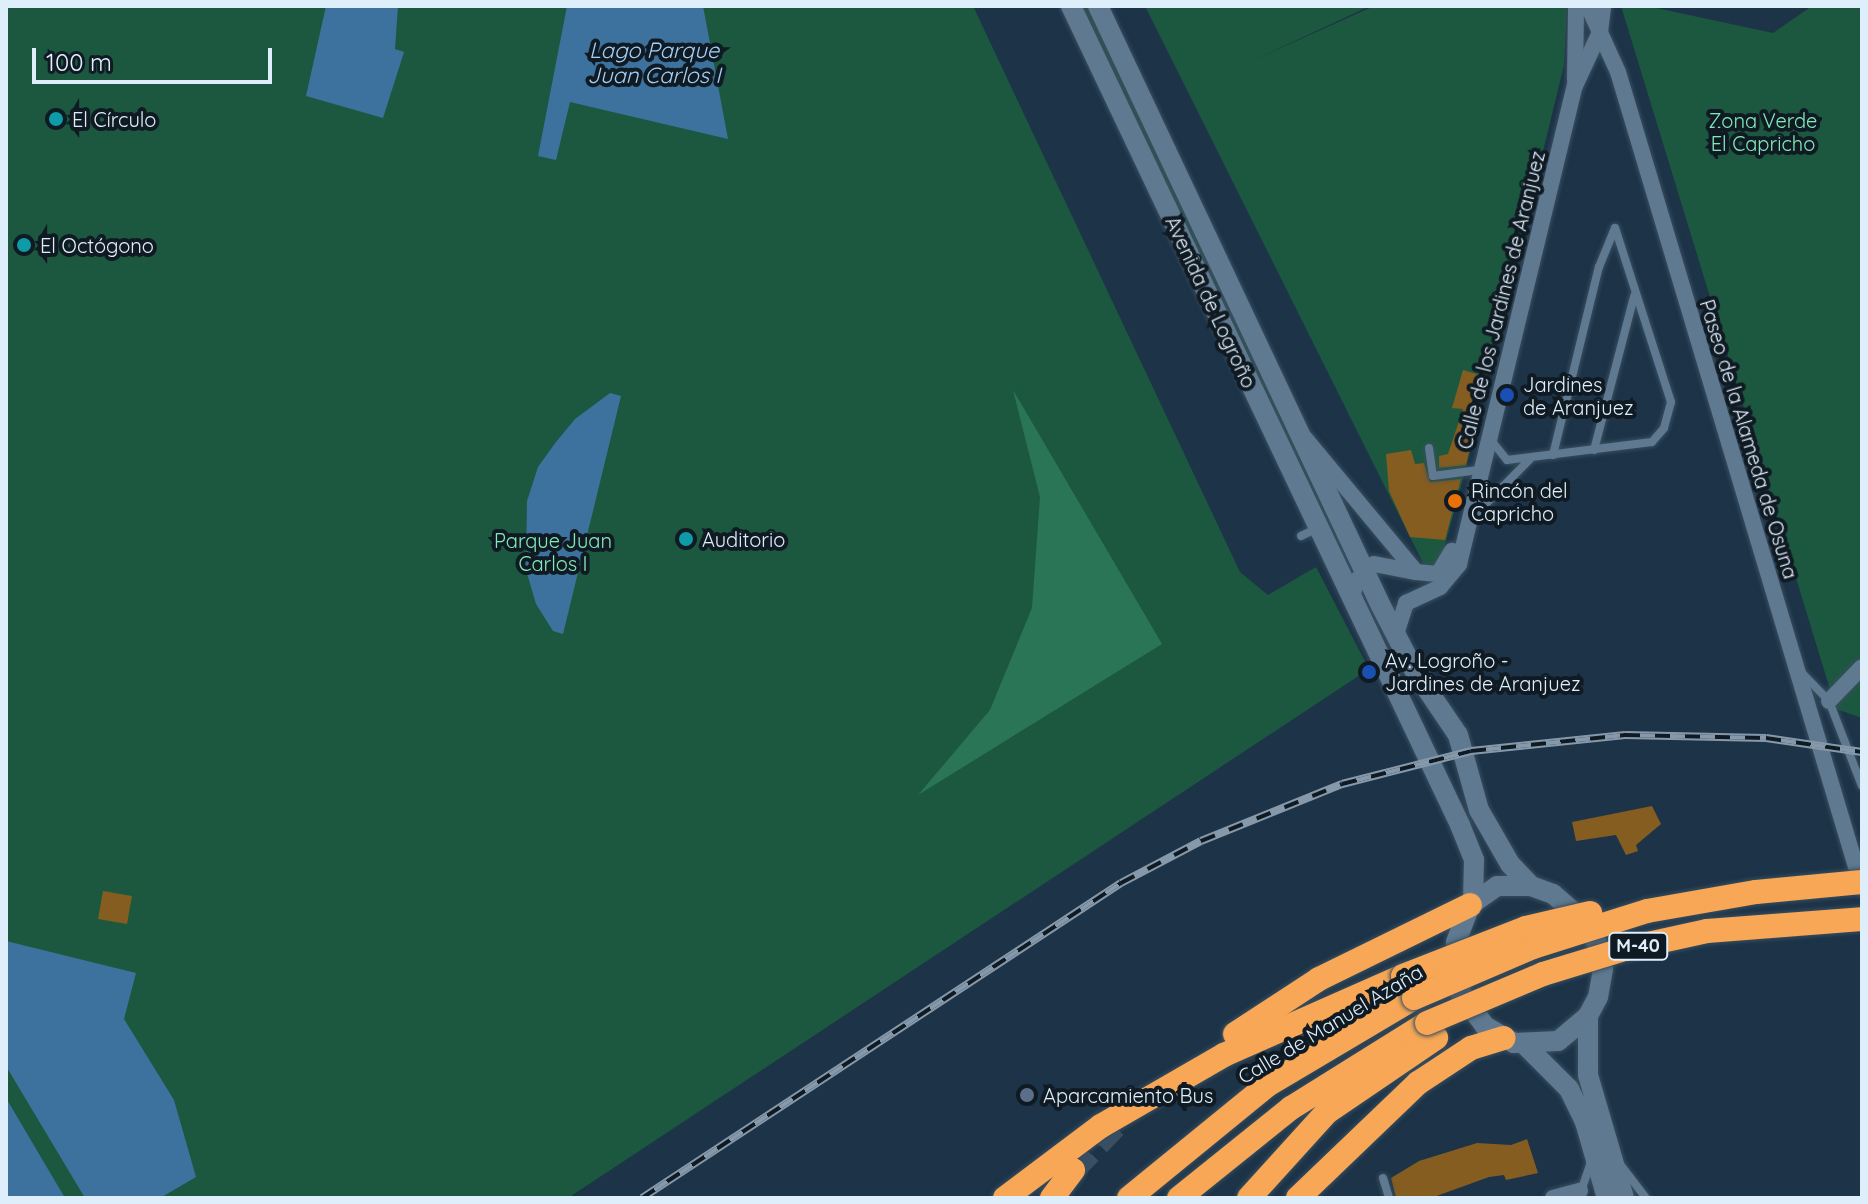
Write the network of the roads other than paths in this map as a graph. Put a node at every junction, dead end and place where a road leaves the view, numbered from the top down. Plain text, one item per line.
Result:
1 (1071, 6) edge
2 (1098, 6) edge
3 (1576, 6) edge
4 (1588, 6) edge
5 (1603, 6) edge
6 (1600, 32) junction
7 (1575, 86) junction
8 (1634, 296) junction
9 (1300, 432) junction
10 (1488, 436) junction
11 (1429, 448) dead end
12 (1594, 450) junction
13 (1553, 455) junction
14 (1531, 458) junction
15 (1477, 478) junction
16 (1469, 521) junction
17 (1365, 570) junction
18 (1416, 572) junction
19 (1352, 597) junction
20 (1396, 634) junction
21 (1796, 667) junction
22 (1862, 667) edge
23 (1829, 701) junction
24 (1862, 786) edge
25 (1862, 884) edge
26 (1531, 886) junction
27 (1472, 903) junction
28 (1862, 919) edge
29 (1862, 929) edge
30 (1408, 987) junction
31 (1588, 1016) junction
32 (1432, 1030) junction
33 (1235, 1034) dead end
34 (1514, 1041) junction
35 (1602, 1153) junction
36 (1073, 1170) tunnel mouth
37 (1383, 1178) dead end
38 (1580, 1195) edge
39 (1005, 1198) edge
40 (1052, 1198) edge
41 (1129, 1198) edge
42 (1179, 1198) edge
43 (1249, 1198) edge
44 (1298, 1198) edge
45 (1389, 1198) edge
46 (1553, 1198) edge
47 (1607, 1198) edge
48 (1624, 1198) edge
49 (1646, 1198) edge

1 - 19 main road, Avenida de Logroño
2 - 9 main road, Avenida de Logroño
3 - 7 street, Calle de los Jardines de Aranjuez
4 - 6 street, Paseo de la Alameda de Osuna
5 - 6 street
6 - 7 street, Calle de los Jardines de Aranjuez
6 - 21 street, Paseo de la Alameda de Osuna
7 - 10 street, Calle de los Jardines de Aranjuez
8 - 12 lane
8 - 12 lane
8 - 13 lane
9 - 17 main road, Avenida de Logroño
9 - 18 street, Avenida de Logroño
10 - 14 lane
10 - 15 street, Calle de los Jardines de Aranjuez
11 - 15 lane
12 - 13 lane
13 - 14 lane
14 - 16 lane
15 - 16 street, Calle de los Jardines de Aranjuez
15 - 18 street
16 - 20 street, Calle de los Jardines de Aranjuez
17 - 18 street
17 - 19 street
17 - 20 main road, Avenida de Logroño
19 - 27 main road, Avenida de Logroño
20 - 26 main road, Avenida de Logroño
21 - 23 lane
21 - 25 street, Paseo de la Alameda de Osuna
22 - 23 street
23 - 24 lane
25 - 30 highway, M-40, bridge
26 - 27 main road
26 - 31 main road
27 - 33 highway
27 - 34 main road
28 - 32 highway, M-40, bridge
29 - 32 highway
30 - 39 highway
30 - 41 highway, Calle de Manuel Azaña
31 - 34 main road
31 - 35 main road
32 - 42 highway, M-40
32 - 43 highway
34 - 35 main road
34 - 44 highway
35 - 38 lane
35 - 47 main road
35 - 48 main road
35 - 49 lane
36 - 40 highway
37 - 45 lane
38 - 46 street

